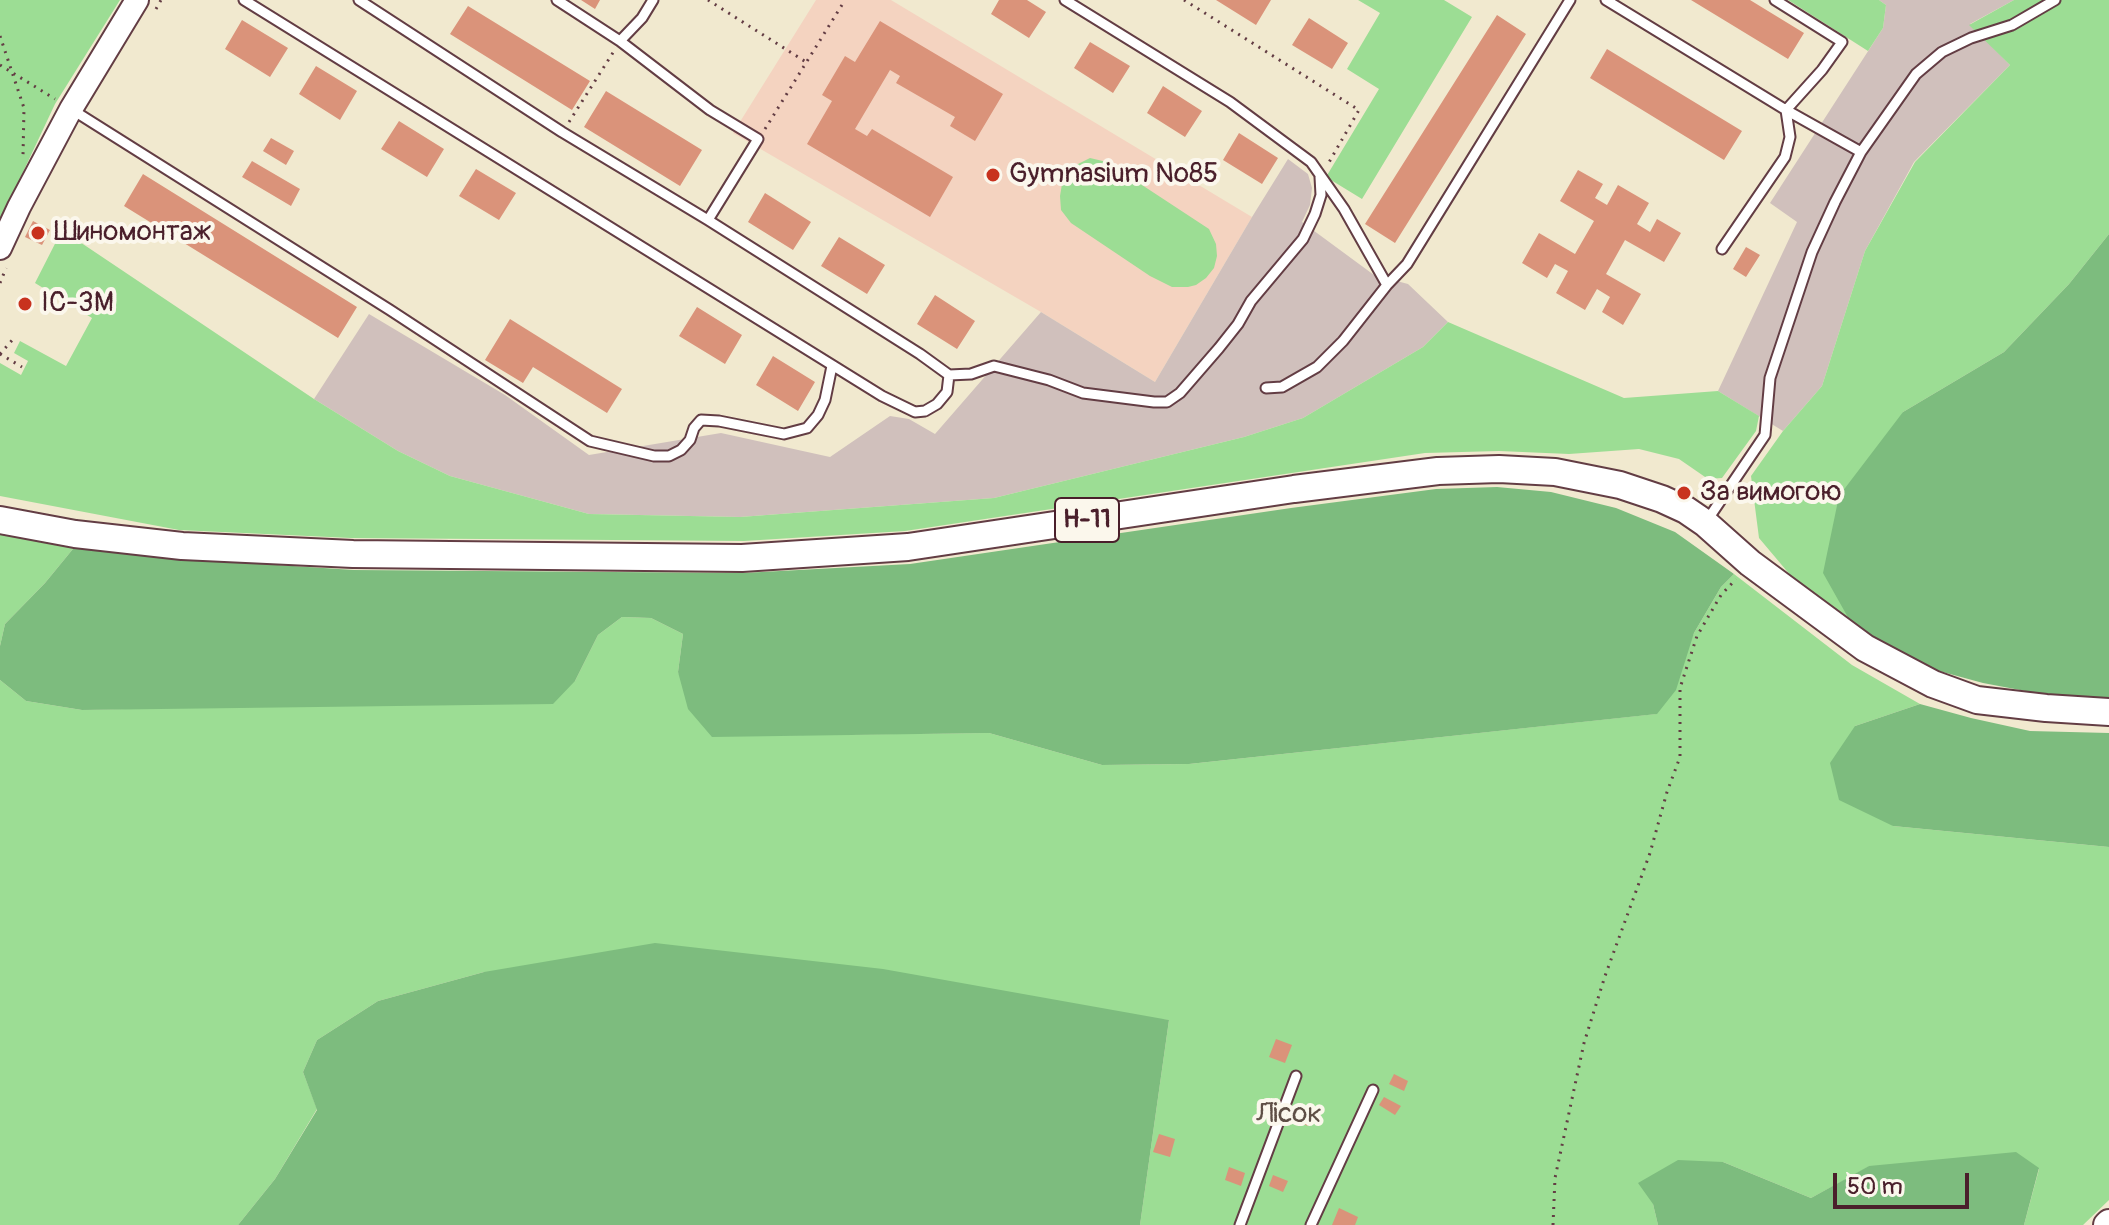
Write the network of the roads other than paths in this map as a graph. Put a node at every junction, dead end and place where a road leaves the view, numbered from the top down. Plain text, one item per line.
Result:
1 (137, 0) edge
2 (244, 0) edge
3 (359, 0) edge
4 (557, 0) edge
5 (653, 0) edge
6 (1065, 0) edge
7 (1570, 0) edge
8 (1606, 0) edge
9 (1775, 0) edge
10 (2055, 0) edge
11 (620, 41) junction
12 (71, 109) junction
13 (1786, 110) junction
14 (1861, 152) junction
15 (1320, 177) junction
16 (708, 220) junction
17 (0, 248) edge
18 (1722, 249) dead end
19 (1387, 285) junction
20 (832, 366) junction
21 (949, 375) junction
22 (1266, 388) dead end
23 (0, 520) edge
24 (1705, 523) junction
25 (2109, 712) edge
26 (1296, 1076) dead end
27 (1373, 1090) dead end
28 (1240, 1225) edge
29 (1311, 1225) edge

1 - 12 street
2 - 20 lane
3 - 16 lane
4 - 11 lane
5 - 11 lane
6 - 15 lane
7 - 19 lane
8 - 13 lane
9 - 13 lane
10 - 14 lane
11 - 16 lane
12 - 17 street
12 - 20 lane
13 - 14 lane
13 - 18 lane
14 - 24 lane
15 - 19 lane
15 - 21 lane
16 - 21 lane
19 - 22 lane
20 - 21 lane
23 - 24 main road, Н-11
24 - 25 main road, Н-11
26 - 28 lane
27 - 29 lane

